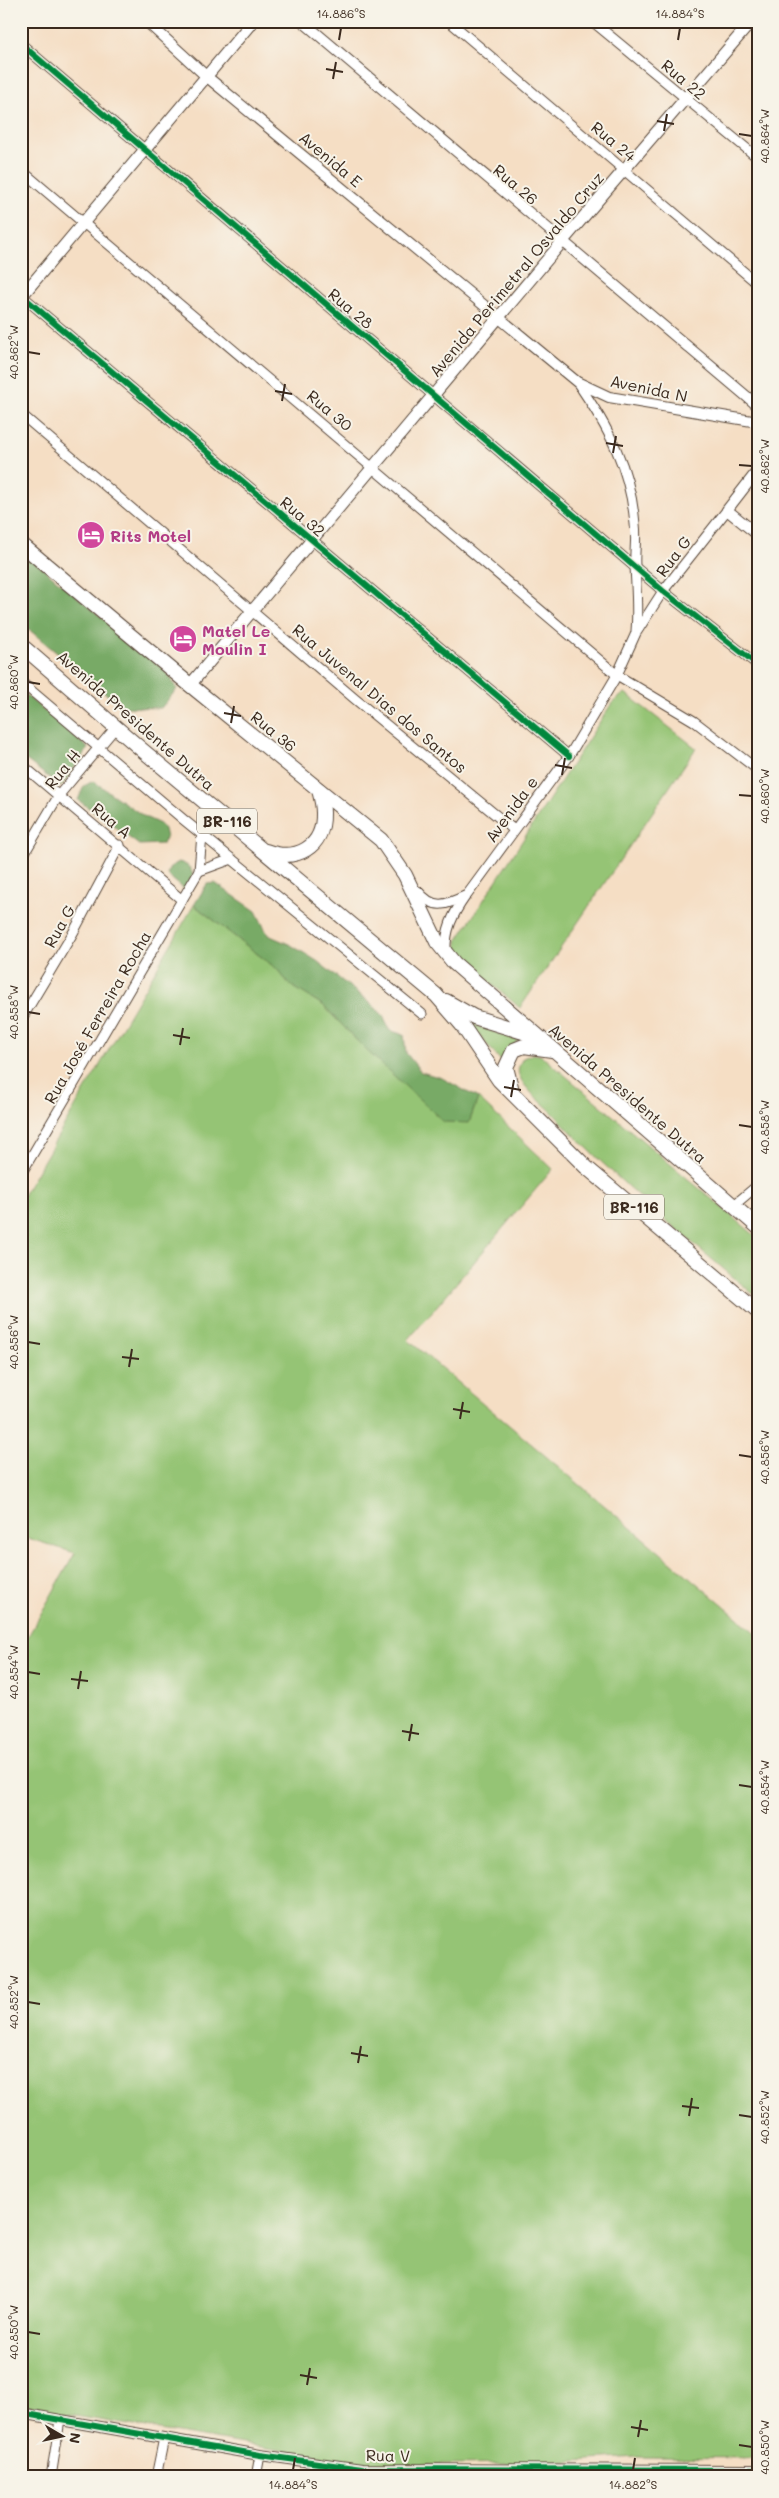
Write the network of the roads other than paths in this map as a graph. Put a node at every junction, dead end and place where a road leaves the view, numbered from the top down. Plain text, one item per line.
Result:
1 (146, 21) edge
2 (253, 21) edge
3 (302, 21) edge
4 (449, 21) edge
5 (592, 21) edge
6 (753, 21) edge
7 (758, 24) edge
8 (21, 44) edge
9 (206, 76) junction
10 (684, 99) junction
11 (144, 150) junction
12 (758, 158) edge
13 (21, 170) edge
14 (625, 170) junction
15 (84, 223) junction
16 (562, 242) junction
17 (758, 284) edge
18 (22, 296) edge
19 (499, 318) junction
20 (577, 382) junction
21 (434, 397) junction
22 (758, 406) edge
23 (21, 414) edge
24 (758, 422) edge
25 (373, 466) junction
26 (758, 470) edge
27 (728, 510) junction
28 (758, 534) edge
29 (311, 541) junction
30 (21, 544) edge
31 (635, 566) junction
32 (664, 591) junction
33 (252, 609) junction
34 (636, 634) junction
35 (21, 645) edge
36 (758, 665) edge
37 (617, 675) junction
38 (21, 682) edge
39 (190, 685) junction
40 (116, 727) junction
41 (99, 748) junction
42 (569, 756) junction
43 (21, 764) edge
44 (758, 770) edge
45 (319, 790) junction
46 (59, 795) junction
47 (514, 830) junction
48 (202, 834) junction
49 (120, 845) junction
50 (261, 849) junction
51 (21, 859) edge
52 (232, 859) junction
53 (199, 871) junction
54 (405, 875) junction
55 (467, 895) junction
56 (182, 900) junction
57 (446, 954) junction
58 (436, 995) junction
59 (422, 1014) dead end
60 (21, 1020) edge
61 (538, 1036) junction
62 (555, 1051) junction
63 (515, 1096) junction
64 (21, 1174) edge
65 (758, 1185) edge
66 (733, 1206) junction
67 (758, 1227) edge
68 (758, 1312) edge
69 (21, 2413) edge
70 (60, 2420) junction
71 (164, 2438) junction
72 (260, 2454) junction
73 (758, 2470) edge
74 (361, 2473) edge
75 (566, 2473) edge
76 (666, 2473) edge
77 (460, 2474) edge
78 (51, 2477) edge
79 (156, 2477) edge
80 (256, 2477) edge

1 - 9 street, Avenida E
2 - 9 main road
3 - 16 street, Rua 26
4 - 14 street, Rua 24
5 - 10 street, Rua 22
6 - 7 street
6 - 10 main road, Avenida Perimetral Osvaldo Cruz
8 - 11 street, Rua 28
9 - 11 main road
9 - 19 street, Avenida E
10 - 12 street, Rua 22
10 - 14 main road, Avenida Perimetral Osvaldo Cruz
11 - 15 main road
11 - 21 street, Rua 28
13 - 15 street, Rua 30
14 - 16 main road, Avenida Perimetral Osvaldo Cruz
14 - 17 street, Rua 24
15 - 18 main road
15 - 25 street, Rua 30
16 - 19 main road, Avenida Perimetral Osvaldo Cruz
16 - 22 street, Rua 26
18 - 29 street, Rua 32
19 - 20 street, Avenida N
19 - 21 main road, Avenida Perimetral Osvaldo Cruz
20 - 24 street, Avenida N
20 - 31 street
21 - 25 main road, Avenida Perimetral Osvaldo Cruz
21 - 31 street, Rua 28
23 - 33 street, Rua Juvenal Dias dos Santos
25 - 29 main road, Avenida Perimetral Osvaldo Cruz
25 - 37 street, Rua 30
26 - 27 street, Rua G
27 - 28 street
27 - 32 street, Rua G
29 - 33 main road, Avenida Perimetral Osvaldo Cruz
29 - 42 street, Rua 32
30 - 39 highway, Rua 36
31 - 32 street, Rua 28
31 - 34 street
32 - 34 street, Rua G
32 - 36 street, Rua 28
33 - 39 main road, Avenida Perimetral Osvaldo Cruz
33 - 47 street, Rua Juvenal Dias dos Santos
34 - 37 street, Rua G
35 - 40 highway, Avenida Presidente Dutra / BR-116
37 - 42 street, Avenida e
37 - 44 street, Rua 30
38 - 41 street
39 - 45 highway, Rua 36
40 - 41 street, Rua H
40 - 50 highway, Avenida Presidente Dutra / BR-116
41 - 46 street, Rua H
41 - 48 street
42 - 47 street, Avenida e
43 - 46 street, Rua A
45 - 50 highway
45 - 54 highway, Rua 36
46 - 49 street, Rua A
46 - 51 street, Rua H
47 - 55 street, Avenida e
48 - 52 street
48 - 53 street
49 - 56 street, Rua A
49 - 60 street, Rua G
50 - 58 highway, Avenida Presidente Dutra / BR-116
52 - 53 street
52 - 59 street
53 - 56 street, Rua José Ferreira Rocha
54 - 55 street
54 - 57 highway, Rua 36
55 - 57 street, Avenida e
56 - 64 street, Rua José Ferreira Rocha
57 - 61 highway, Rua 36
58 - 61 highway, Avenida Presidente Dutra / BR-116
58 - 63 highway, Avenida Presidente Dutra / BR-116
61 - 62 highway, Avenida Presidente Dutra / BR-116
62 - 63 highway
62 - 66 highway, Avenida Presidente Dutra / BR-116
63 - 68 highway, Avenida Presidente Dutra / BR-116
65 - 66 street
66 - 67 highway, Avenida Presidente Dutra / BR-116
69 - 70 street, Rua V
70 - 71 street, Rua V
70 - 78 street
71 - 72 street, Rua V
71 - 79 street
72 - 74 street, Rua V
72 - 80 street
73 - 76 street, Rua V
74 - 77 street, Rua V
75 - 76 street, Rua V
75 - 77 street, Rua V

